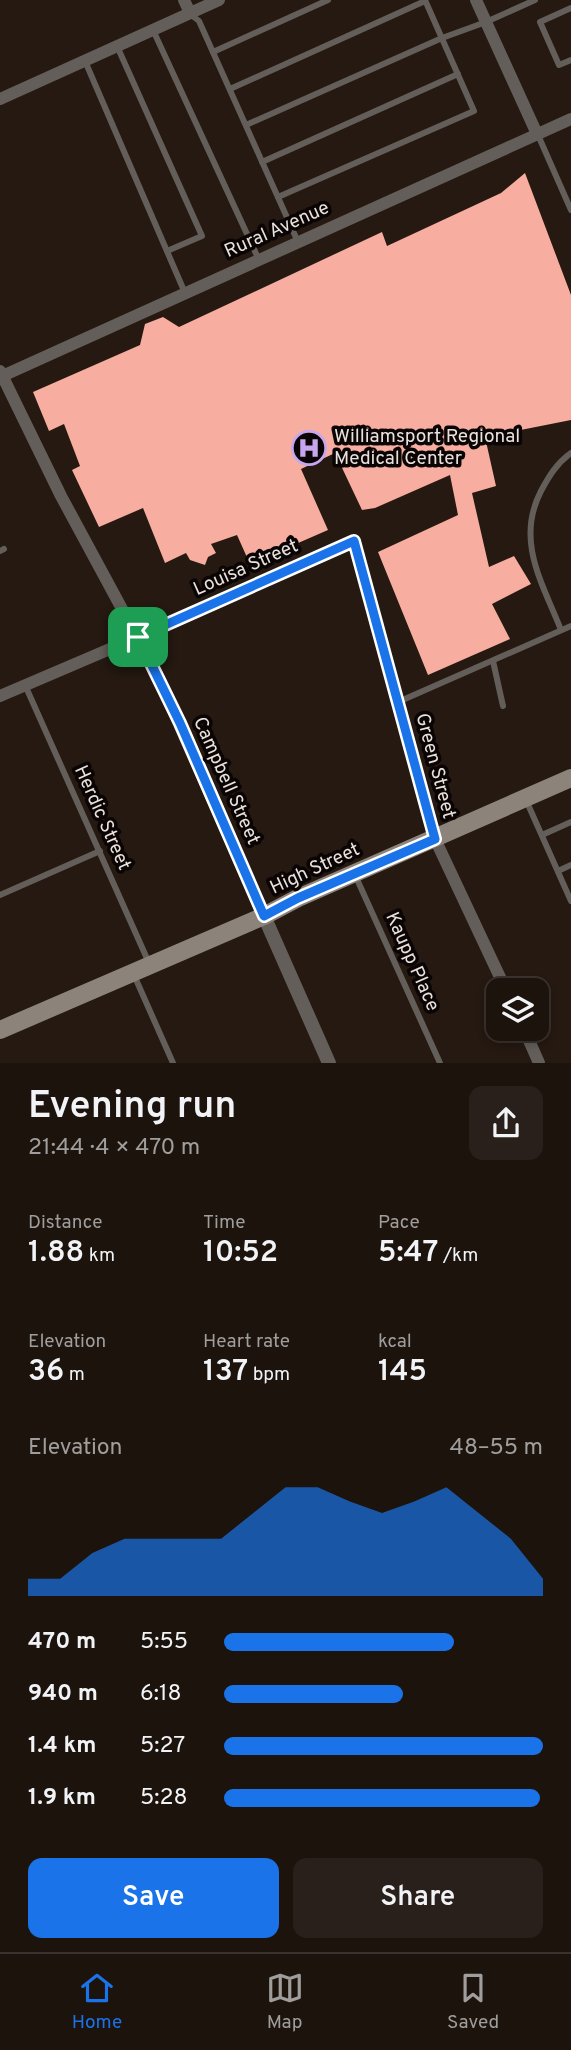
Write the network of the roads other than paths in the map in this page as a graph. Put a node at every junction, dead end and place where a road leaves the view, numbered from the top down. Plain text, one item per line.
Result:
1 (184, 0) edge
2 (219, 0) edge
3 (328, 0) edge
4 (477, 0) edge
5 (535, 0) edge
6 (425, 1) edge
7 (571, 8) edge
8 (190, 13) junction
9 (486, 22) junction
10 (153, 30) junction
11 (442, 38) junction
12 (117, 46) junction
13 (213, 52) junction
14 (85, 60) junction
15 (571, 60) edge
16 (458, 74) junction
17 (230, 89) junction
18 (0, 99) edge
19 (571, 119) edge
20 (246, 125) junction
21 (537, 134) junction
22 (262, 162) junction
23 (278, 197) junction
24 (571, 210) edge
25 (298, 242) junction
26 (167, 251) junction
27 (258, 260) junction
28 (185, 293) junction
29 (1, 375) edge
30 (571, 453) edge
31 (354, 541) joint
32 (571, 626) edge
33 (561, 630) junction
34 (138, 637) junction
35 (493, 661) junction
36 (25, 685) junction
37 (0, 696) edge
38 (398, 702) junction
39 (503, 706) dead end
40 (571, 778) edge
41 (525, 799) junction
42 (571, 822) edge
43 (542, 835) junction
44 (435, 839) junction
45 (100, 851) junction
46 (571, 865) edge
47 (558, 871) junction
48 (354, 874) junction
49 (0, 895) edge
50 (571, 901) edge
51 (264, 916) junction
52 (149, 965) junction
53 (132, 972) junction
54 (500, 978) edge
55 (0, 1030) edge
56 (529, 1041) edge
57 (170, 1062) edge
58 (329, 1063) edge
59 (440, 1063) edge
60 (539, 1063) edge

1 - 8 street
2 - 8 street
3 - 13 lane
4 - 9 street
5 - 9 lane
6 - 11 lane
6 - 17 lane
7 - 15 lane
8 - 10 street
8 - 13 lane
9 - 11 lane
9 - 21 street
10 - 12 street
10 - 27 lane
11 - 16 lane
11 - 20 lane
12 - 14 street
12 - 26 lane
13 - 17 lane
14 - 18 street
14 - 26 lane
16 - 22 lane
16 - 23 lane
17 - 20 lane
19 - 21 street, Rural Avenue
20 - 22 lane
21 - 24 lane
21 - 25 street, Rural Avenue
22 - 23 lane
23 - 25 lane
25 - 27 street, Rural Avenue
26 - 28 lane
27 - 28 street, Rural Avenue
28 - 29 street, Rural Avenue
29 - 34 street, Campbell Street
30 - 33 lane
31 - 34 lane, Louisa Street
31 - 38 lane, Green Street
32 - 33 lane
33 - 35 lane
34 - 36 street, Louisa Street
34 - 51 street, Campbell Street
35 - 38 lane
35 - 39 lane
36 - 37 street, Louisa Street
36 - 45 lane, Herdic Street
38 - 44 lane, Green Street
40 - 41 main road, High Street
41 - 43 lane
41 - 44 main road, High Street
42 - 43 lane
43 - 47 lane
44 - 48 main road, High Street
44 - 54 street, Green Street
45 - 49 lane
45 - 52 lane, Herdic Street
46 - 47 lane
47 - 50 lane
48 - 51 main road, High Street
48 - 59 lane, Kaupp Place
51 - 52 main road, High Street
51 - 58 street, Campbell Street
52 - 53 main road, High Street
53 - 55 main road, High Street
53 - 57 lane
56 - 60 street

